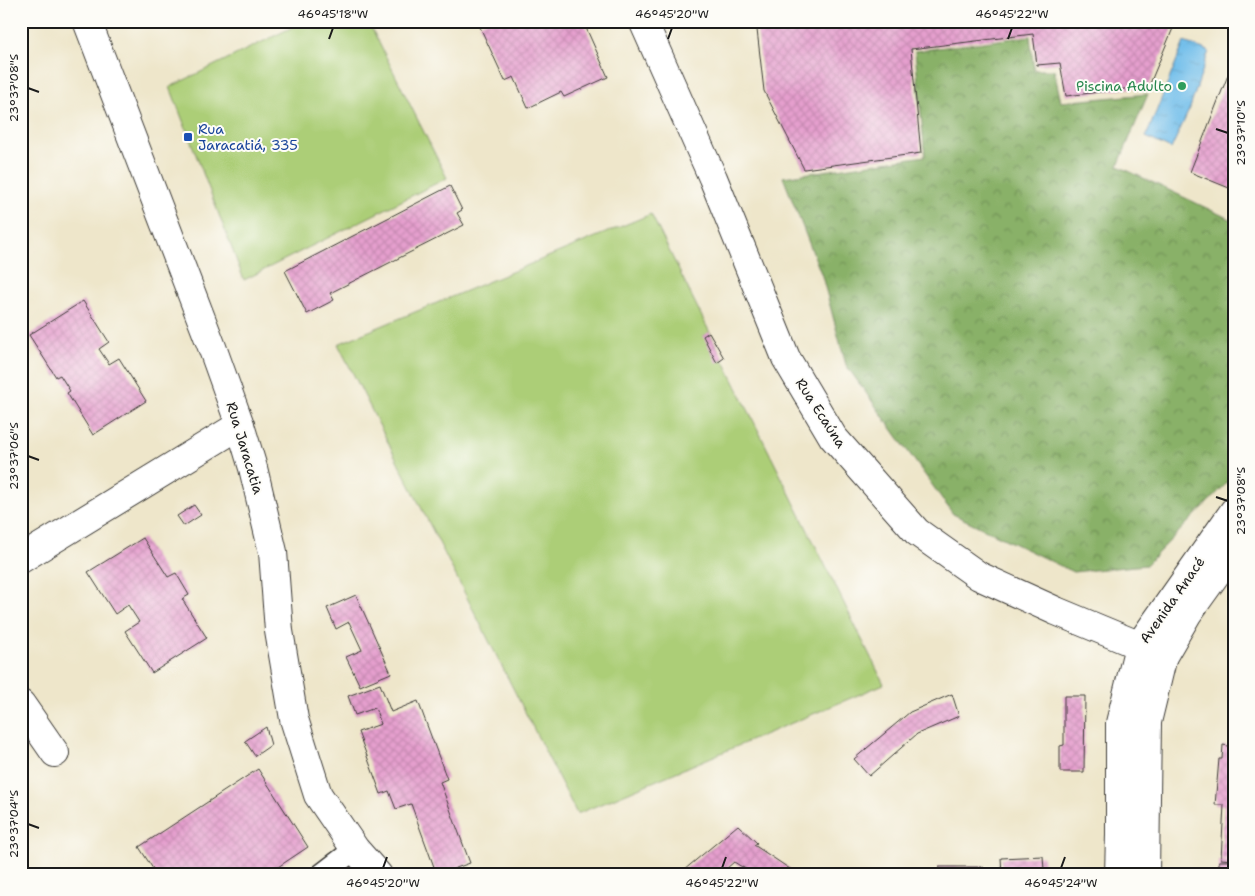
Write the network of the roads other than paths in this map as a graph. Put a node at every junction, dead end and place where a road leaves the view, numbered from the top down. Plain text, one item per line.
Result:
1 (87, 21) edge
2 (643, 21) edge
3 (240, 425) junction
4 (1234, 511) edge
5 (1234, 549) edge
6 (21, 559) edge
7 (1151, 651) junction
8 (21, 704) edge
9 (54, 753) dead end
10 (1134, 796) junction
11 (355, 849) junction
12 (321, 875) edge
13 (378, 875) edge
14 (1119, 875) edge
15 (1146, 875) edge

1 - 3 street, Rua Jaracatia
2 - 7 street, Rua Ecaúna
3 - 6 street
3 - 11 street, Rua Jaracatia
4 - 7 street, Avenida Anacé
5 - 7 street, Avenida Anacé
7 - 10 street, Avenida Anacé
8 - 9 street
10 - 14 street, Avenida Anacé
10 - 15 street, Avenida Anacé
11 - 12 lane
11 - 13 street, Rua Jaracatia

